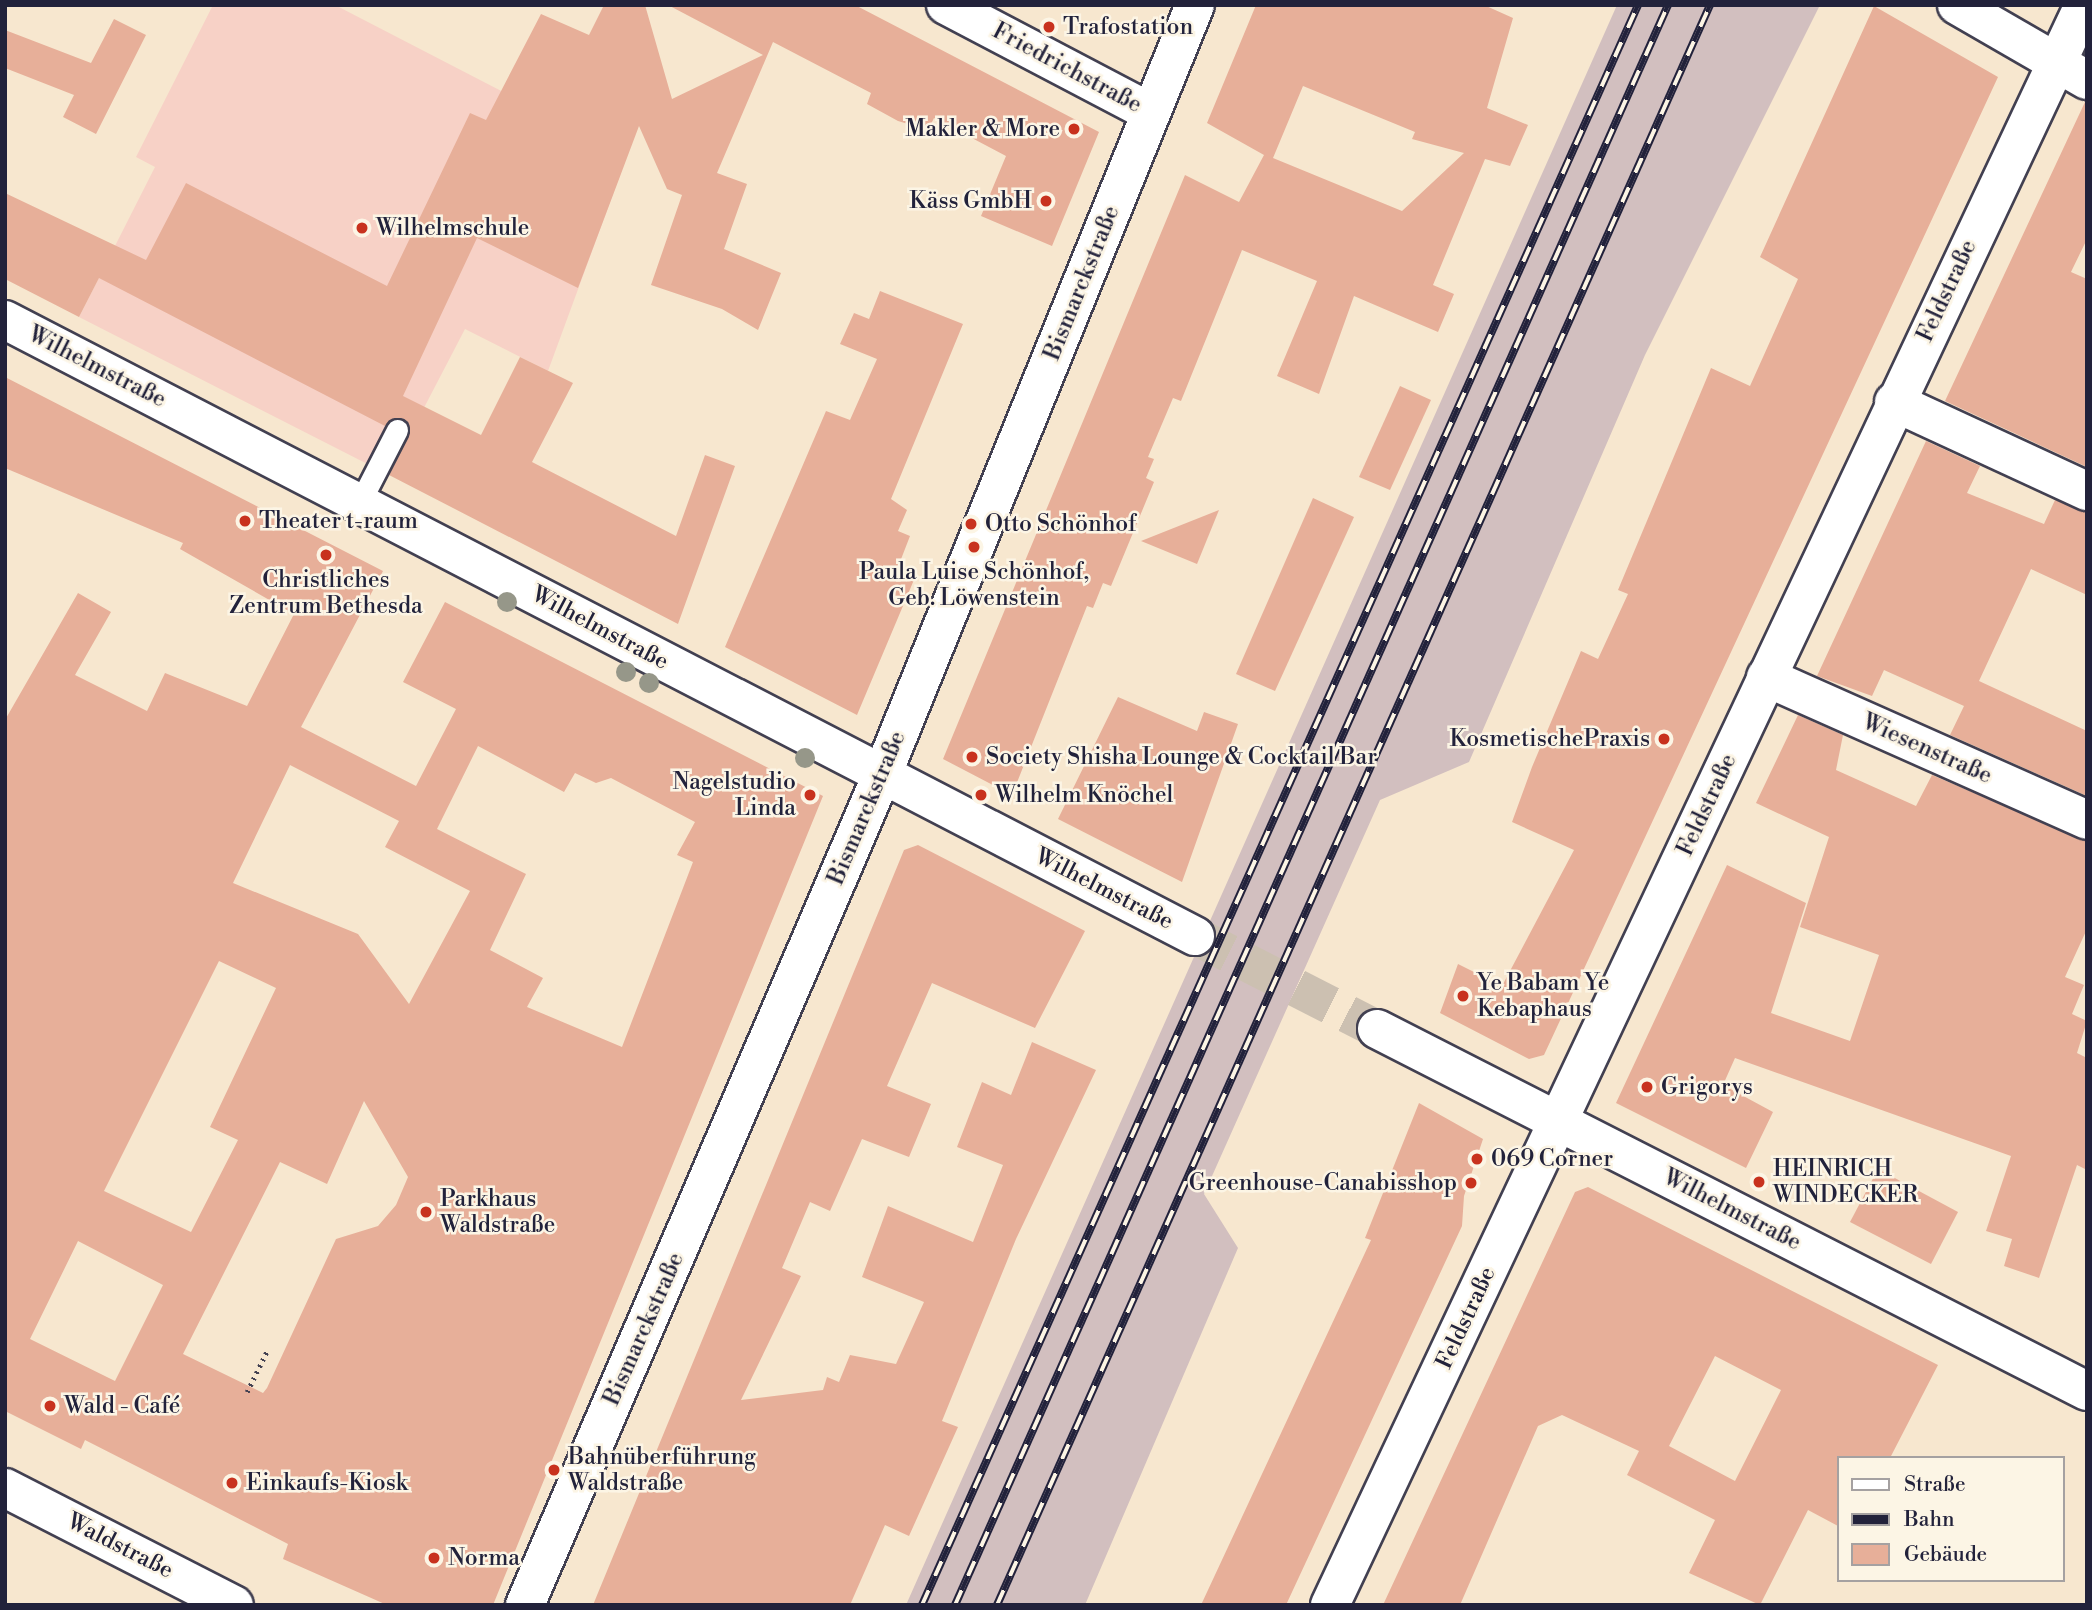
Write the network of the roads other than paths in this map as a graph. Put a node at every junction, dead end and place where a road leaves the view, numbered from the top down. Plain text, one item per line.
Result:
1 (946, 5) edge
2 (1195, 5) edge
3 (1958, 5) edge
4 (2084, 5) edge
5 (2071, 72) edge
6 (1150, 112) junction
7 (5, 320) edge
8 (1894, 402) junction
9 (397, 430) dead end
10 (2087, 491) edge
11 (360, 502) junction
12 (1766, 677) junction
13 (882, 775) junction
14 (2087, 820) edge
15 (1195, 936) tunnel mouth
16 (1377, 1029) tunnel mouth
17 (1559, 1121) junction
18 (2087, 1391) edge
19 (5, 1488) edge
20 (234, 1605) edge
21 (525, 1605) edge
22 (1330, 1605) edge

1 - 6 street, Friedrichstraße
2 - 6 street, Bismarckstraße
3 - 5 street
4 - 5 street, Feldstraße
5 - 8 street, Feldstraße
6 - 13 street, Bismarckstraße
7 - 11 street, Wilhelmstraße
8 - 10 street
8 - 12 street, Feldstraße
9 - 11 lane
11 - 13 street, Wilhelmstraße
12 - 14 street, Wiesenstraße
12 - 17 street, Feldstraße
13 - 15 street, Wilhelmstraße
13 - 21 street, Bismarckstraße
16 - 17 street, Wilhelmstraße
17 - 18 street, Wilhelmstraße
17 - 22 street, Feldstraße
19 - 20 street, Waldstraße

